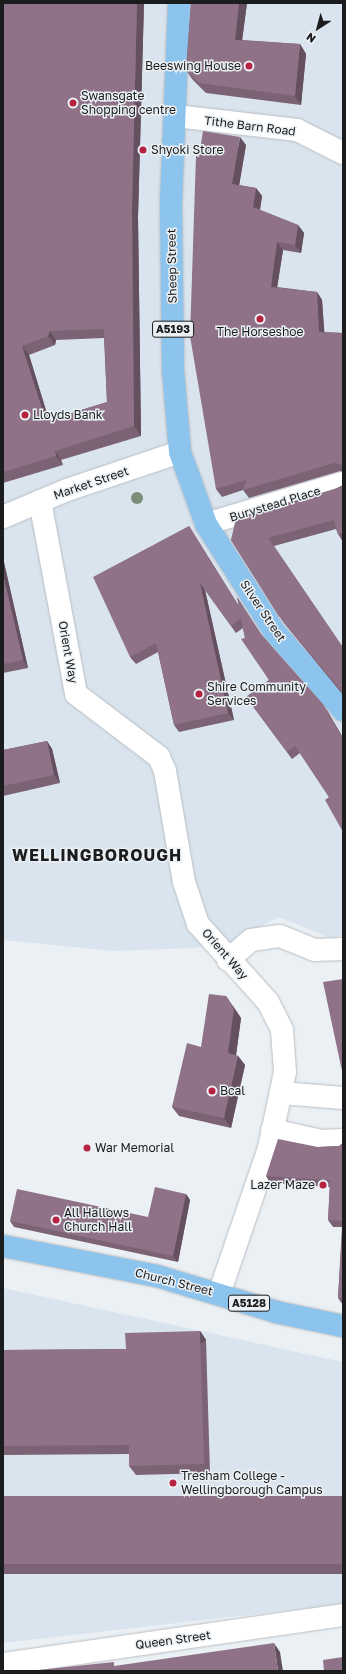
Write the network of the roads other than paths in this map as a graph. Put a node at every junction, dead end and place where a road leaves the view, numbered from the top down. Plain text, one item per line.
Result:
1 (179, 3) edge
2 (176, 116) junction
3 (343, 153) edge
4 (180, 452) junction
5 (342, 484) edge
6 (40, 501) junction
7 (3, 516) edge
8 (206, 524) junction
9 (343, 710) edge
10 (343, 949) edge
11 (228, 960) junction
12 (281, 1093) junction
13 (343, 1098) edge
14 (272, 1130) junction
15 (343, 1140) edge
16 (3, 1246) edge
17 (219, 1294) junction
18 (343, 1326) edge
19 (343, 1615) edge
20 (3, 1664) edge

1 - 2 main road, Sheep Street / A5193
2 - 3 street, Tithe Barn Road
2 - 4 main road, Sheep Street / A5193
4 - 6 street, Market Street
4 - 8 main road, Sheep Street / A5193
5 - 8 street, Burystead Place
6 - 7 street, Market Street
6 - 11 street, Orient Way
8 - 9 main road, Silver Street
10 - 11 street
11 - 12 street, Orient Way
12 - 13 street
12 - 14 street, Orient Way
14 - 15 street
14 - 17 street, Orient Way
16 - 17 main road, Church Street / A5128
17 - 18 main road, Church Street / A5128
19 - 20 street, Queen Street

